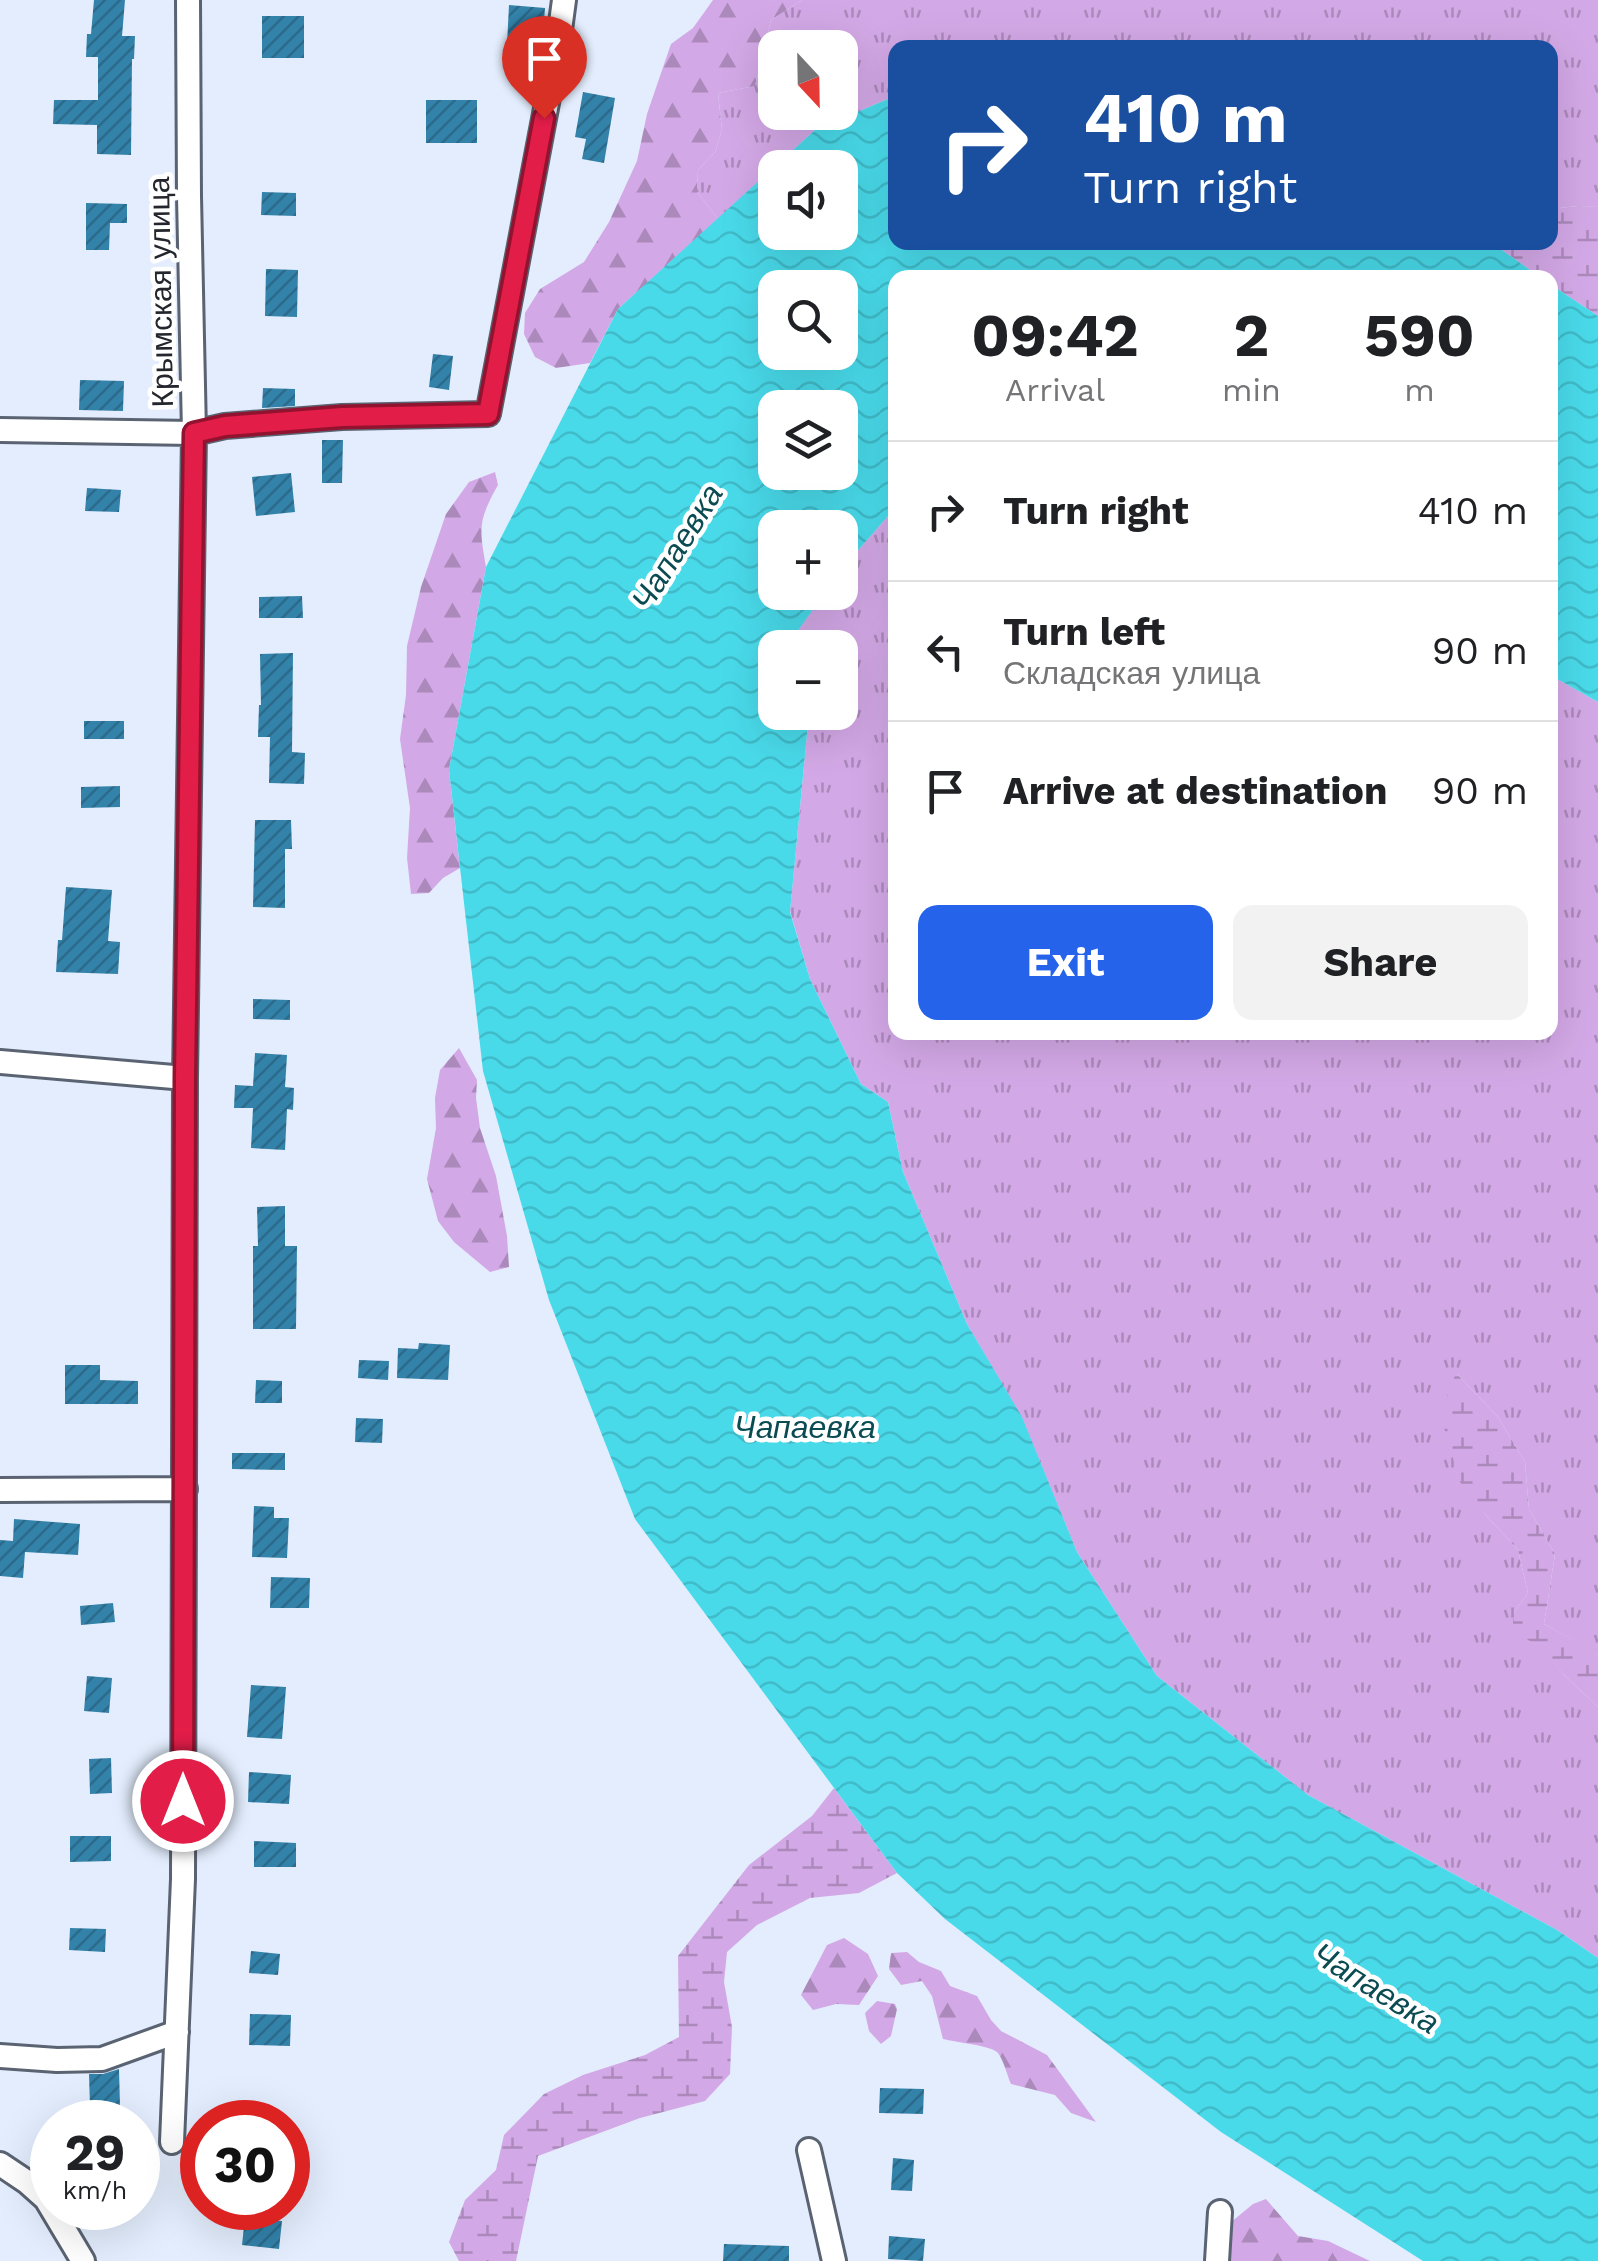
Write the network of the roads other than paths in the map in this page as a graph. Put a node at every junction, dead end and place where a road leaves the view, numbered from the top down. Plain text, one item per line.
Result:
1 (188, 0) edge
2 (564, 0) edge
3 (0, 430) edge
4 (194, 433) junction
5 (0, 1062) edge
6 (185, 1078) junction
7 (185, 1489) junction
8 (0, 1490) edge
9 (177, 2032) junction
10 (0, 2056) edge
11 (172, 2142) dead end
12 (809, 2150) dead end
13 (0, 2164) edge
14 (1220, 2212) dead end
15 (82, 2261) edge
16 (834, 2261) edge
17 (1216, 2261) edge

1 - 4 street, Крымская улица
2 - 4 street
3 - 4 street
4 - 6 street, Крымская улица
5 - 6 street
6 - 7 street, Крымская улица
7 - 8 street
7 - 9 street, Крымская улица
9 - 10 street
9 - 11 street, Крымская улица
12 - 16 street
13 - 15 street
14 - 17 street

